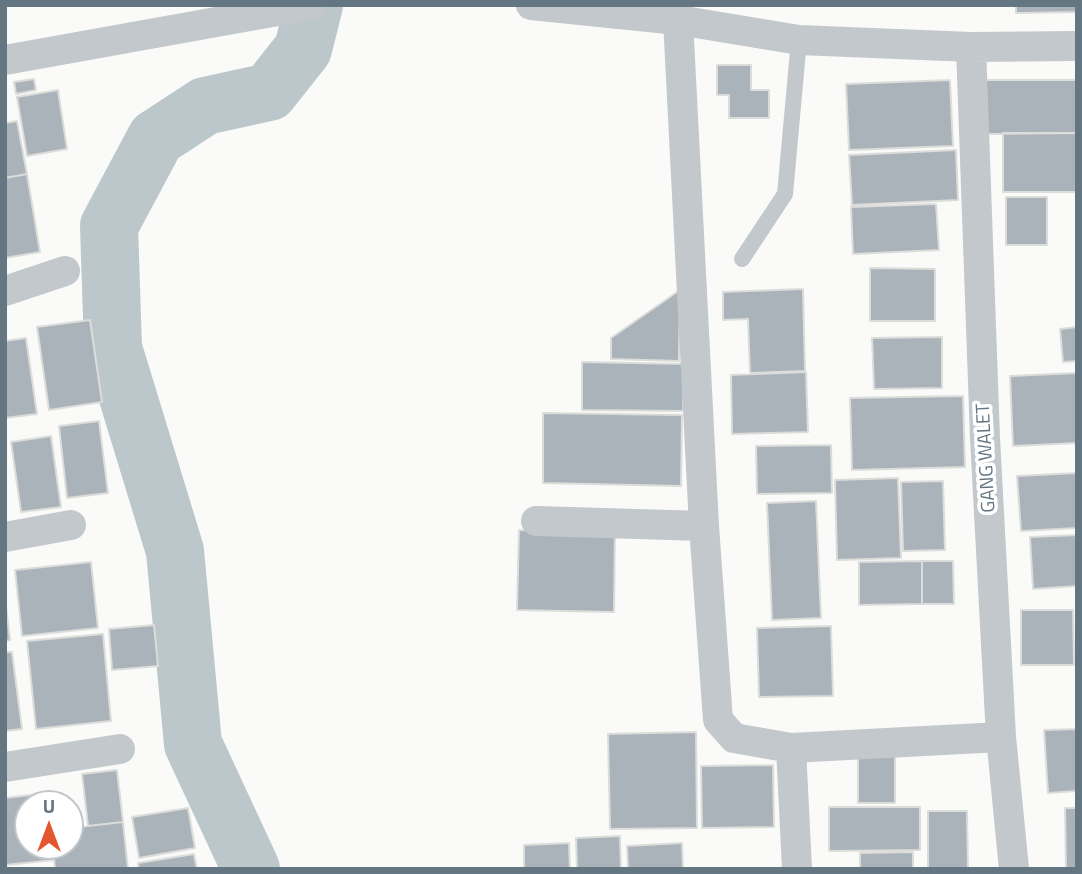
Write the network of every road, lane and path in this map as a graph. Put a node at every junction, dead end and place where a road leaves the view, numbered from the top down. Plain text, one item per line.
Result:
1 (311, 5) edge
2 (531, 5) edge
3 (678, 20) junction
4 (799, 40) junction
5 (1077, 46) edge
6 (971, 47) junction
7 (5, 60) edge
8 (742, 259) dead end
9 (65, 271) dead end
10 (5, 291) edge
11 (536, 521) dead end
12 (71, 525) dead end
13 (704, 526) junction
14 (5, 537) edge
15 (1001, 737) junction
16 (790, 748) junction
17 (120, 749) dead end
18 (5, 767) edge
19 (797, 869) edge
20 (1014, 869) edge

1 - 7 street
2 - 3 street
3 - 4 street
3 - 13 street
4 - 6 street
4 - 8 lane
5 - 6 street
6 - 15 street, GANG WALET
9 - 10 street
11 - 13 street
12 - 14 street
13 - 16 street
15 - 16 street
15 - 20 street, GANG WALET
16 - 19 street
17 - 18 street

